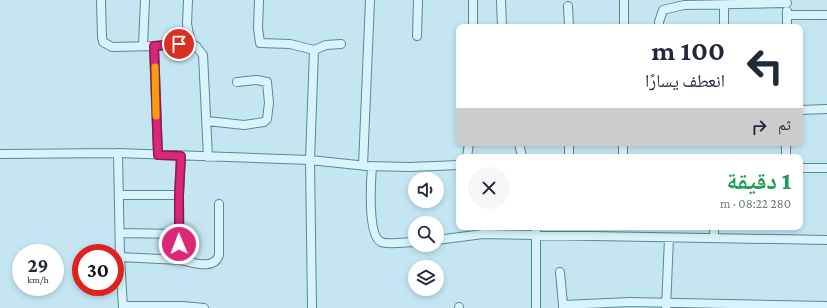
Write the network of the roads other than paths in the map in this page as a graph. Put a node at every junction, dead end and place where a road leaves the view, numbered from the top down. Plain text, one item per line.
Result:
1 (101, 0) edge
2 (145, 0) edge
3 (188, 0) edge
4 (259, 0) edge
5 (370, 0) edge
6 (418, 0) edge
7 (472, 0) edge
8 (501, 0) edge
9 (624, 0) edge
10 (787, 1) edge
11 (724, 5) junction
12 (568, 6) dead end
13 (787, 15) junction
14 (827, 15) edge
15 (473, 24) edge
16 (502, 24) edge
17 (569, 24) edge
18 (624, 24) edge
19 (658, 24) edge
20 (724, 24) edge
21 (786, 24) edge
22 (417, 36) dead end
23 (191, 44) junction
24 (341, 44) dead end
25 (143, 45) junction
26 (154, 46) junction
27 (314, 50) junction
28 (237, 82) dead end
29 (827, 109) edge
30 (803, 110) edge
31 (207, 121) junction
32 (118, 153) junction
33 (0, 154) edge
34 (158, 155) junction
35 (181, 156) junction
36 (208, 157) junction
37 (310, 160) junction
38 (456, 165) edge
39 (367, 166) junction
40 (803, 168) edge
41 (827, 168) edge
42 (118, 195) junction
43 (179, 195) junction
44 (219, 204) dead end
45 (714, 230) edge
46 (536, 231) edge
47 (120, 233) junction
48 (179, 234) junction
49 (714, 237) junction
50 (668, 238) junction
51 (444, 239) edge
52 (827, 240) edge
53 (408, 242) edge
54 (120, 244) edge
55 (124, 257) edge
56 (180, 260) junction
57 (560, 272) dead end
58 (122, 296) edge
59 (666, 305) edge
60 (563, 306) edge
61 (827, 306) edge
62 (123, 307) edge
63 (204, 308) edge
64 (312, 308) edge
65 (536, 308) edge

1 - 25 street
2 - 25 street
3 - 23 street
4 - 27 street
5 - 39 street
6 - 22 street
7 - 15 street
8 - 16 street
9 - 18 street
10 - 11 street
10 - 13 street
11 - 19 street
11 - 20 street
12 - 17 street
13 - 14 street
13 - 21 street
23 - 26 street
23 - 31 street
24 - 27 street
25 - 26 street
26 - 34 street
27 - 37 street
28 - 31 street
29 - 30 street
31 - 36 street
32 - 33 street
32 - 34 street
32 - 42 street
34 - 35 street
35 - 36 street
35 - 43 street
36 - 37 street
37 - 39 street
37 - 64 street
38 - 39 street
39 - 53 street
40 - 41 street
42 - 43 street
42 - 47 street
43 - 48 street
44 - 56 street
45 - 49 street
46 - 50 street
46 - 51 street
46 - 65 street
47 - 48 street
47 - 54 street
48 - 56 street
49 - 50 street
49 - 52 street
50 - 59 street
55 - 56 street
57 - 60 street
58 - 62 street
59 - 60 street
59 - 61 street
62 - 63 street

